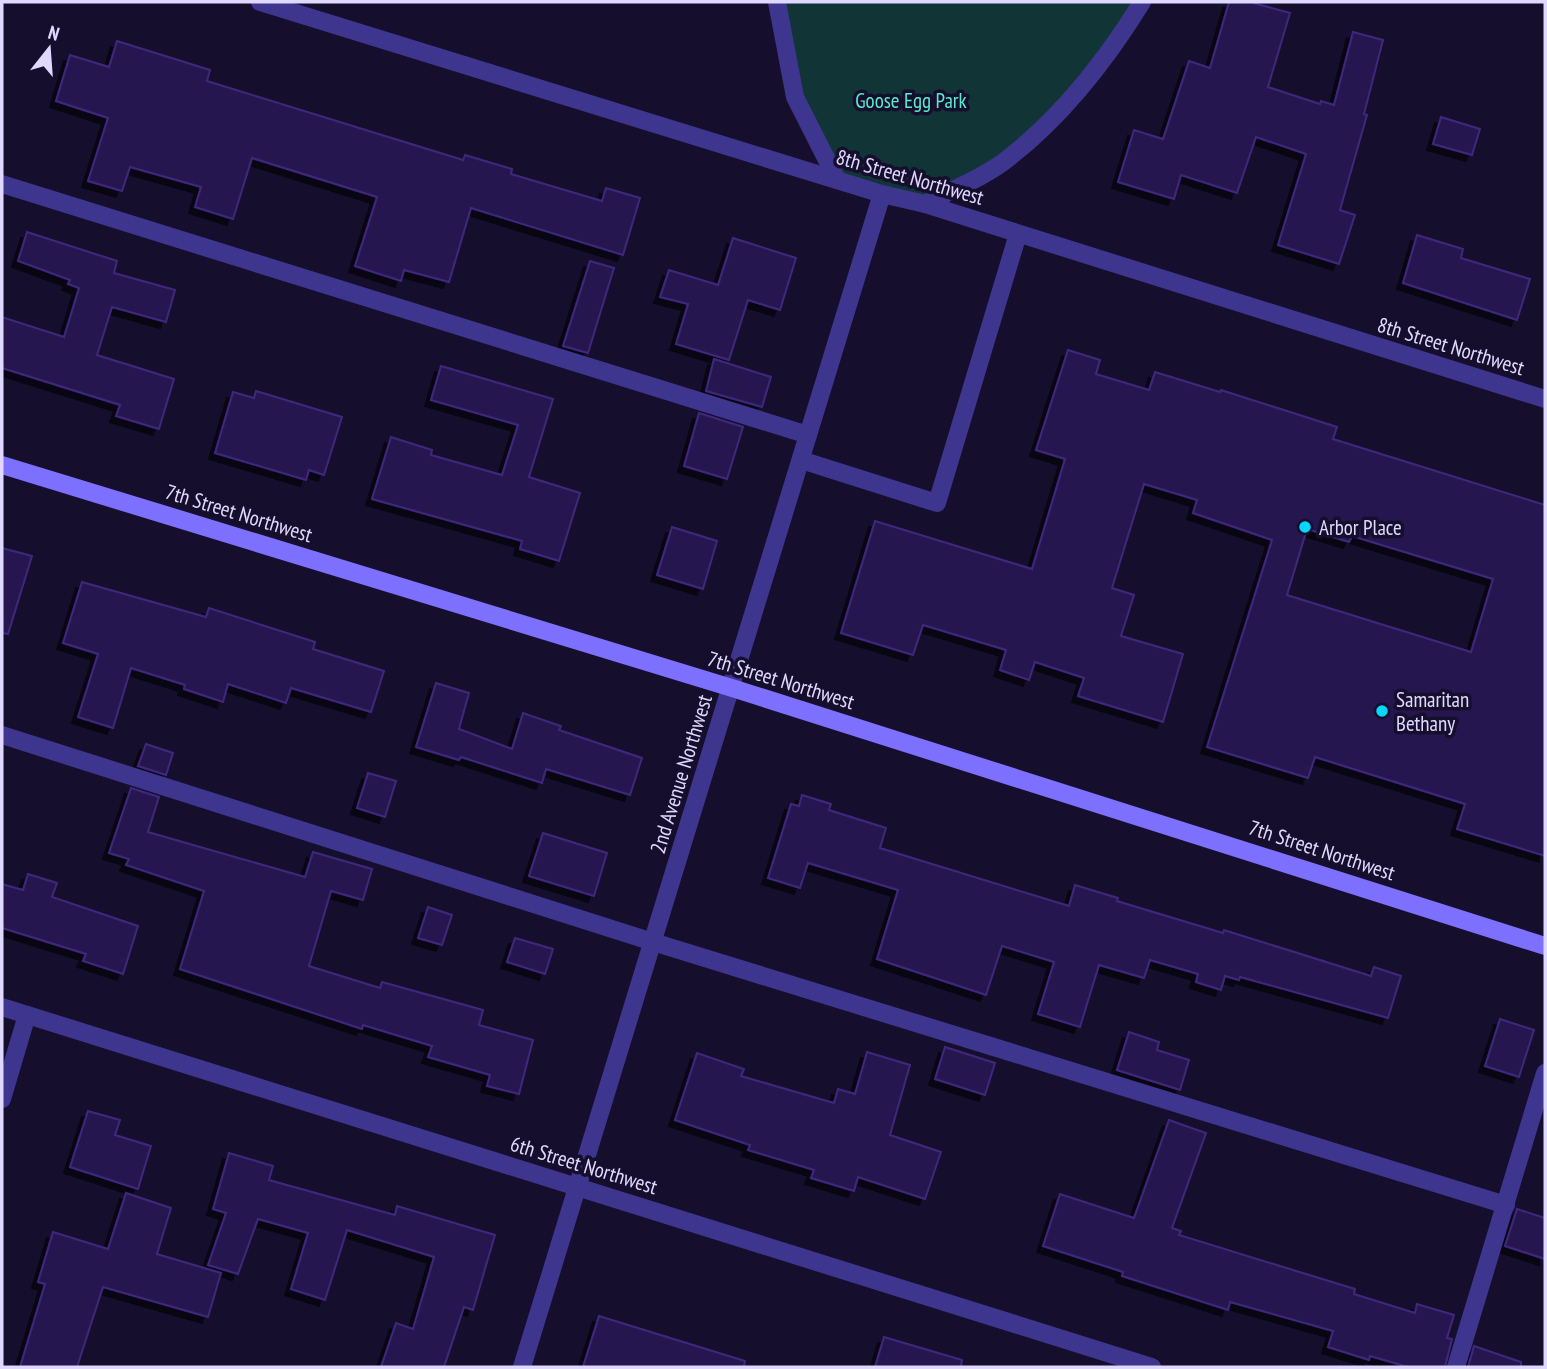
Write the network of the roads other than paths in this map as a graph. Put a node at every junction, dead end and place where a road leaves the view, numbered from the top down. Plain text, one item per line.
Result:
1 (260, 2) edge
2 (777, 2) edge
3 (1142, 2) edge
4 (837, 180) junction
5 (2, 184) edge
6 (882, 194) junction
7 (925, 204) junction
8 (1018, 234) junction
9 (1545, 399) edge
10 (807, 435) junction
11 (800, 460) junction
12 (2, 465) edge
13 (732, 688) junction
14 (2, 735) edge
15 (653, 942) junction
16 (1545, 946) edge
17 (2, 1007) edge
18 (27, 1015) junction
19 (1545, 1073) edge
20 (2, 1099) edge
21 (578, 1186) junction
22 (1506, 1205) junction
23 (1126, 1363) edge
24 (522, 1367) edge
25 (1152, 1367) edge
26 (1456, 1367) edge

1 - 4 street, 8th Street Northwest
2 - 4 street
3 - 7 street
4 - 6 street, 8th Street Northwest
5 - 10 street
6 - 7 street, 8th Street Northwest
6 - 10 street, 2nd Avenue Northwest
7 - 8 street, 8th Street Northwest
8 - 9 street, 8th Street Northwest
8 - 11 street
10 - 11 street, 2nd Avenue Northwest
11 - 13 street, 2nd Avenue Northwest
12 - 13 main road, 7th Street Northwest
13 - 15 street, 2nd Avenue Northwest
13 - 16 main road, 7th Street Northwest
14 - 15 street
15 - 21 street, 2nd Avenue Northwest
15 - 22 street
17 - 18 street, 6th Street Northwest
18 - 20 street
18 - 21 street, 6th Street Northwest
19 - 22 street
21 - 23 street, 6th Street Northwest
21 - 24 street, 2nd Avenue Northwest
22 - 26 street
23 - 25 street, 6th Street Northwest

